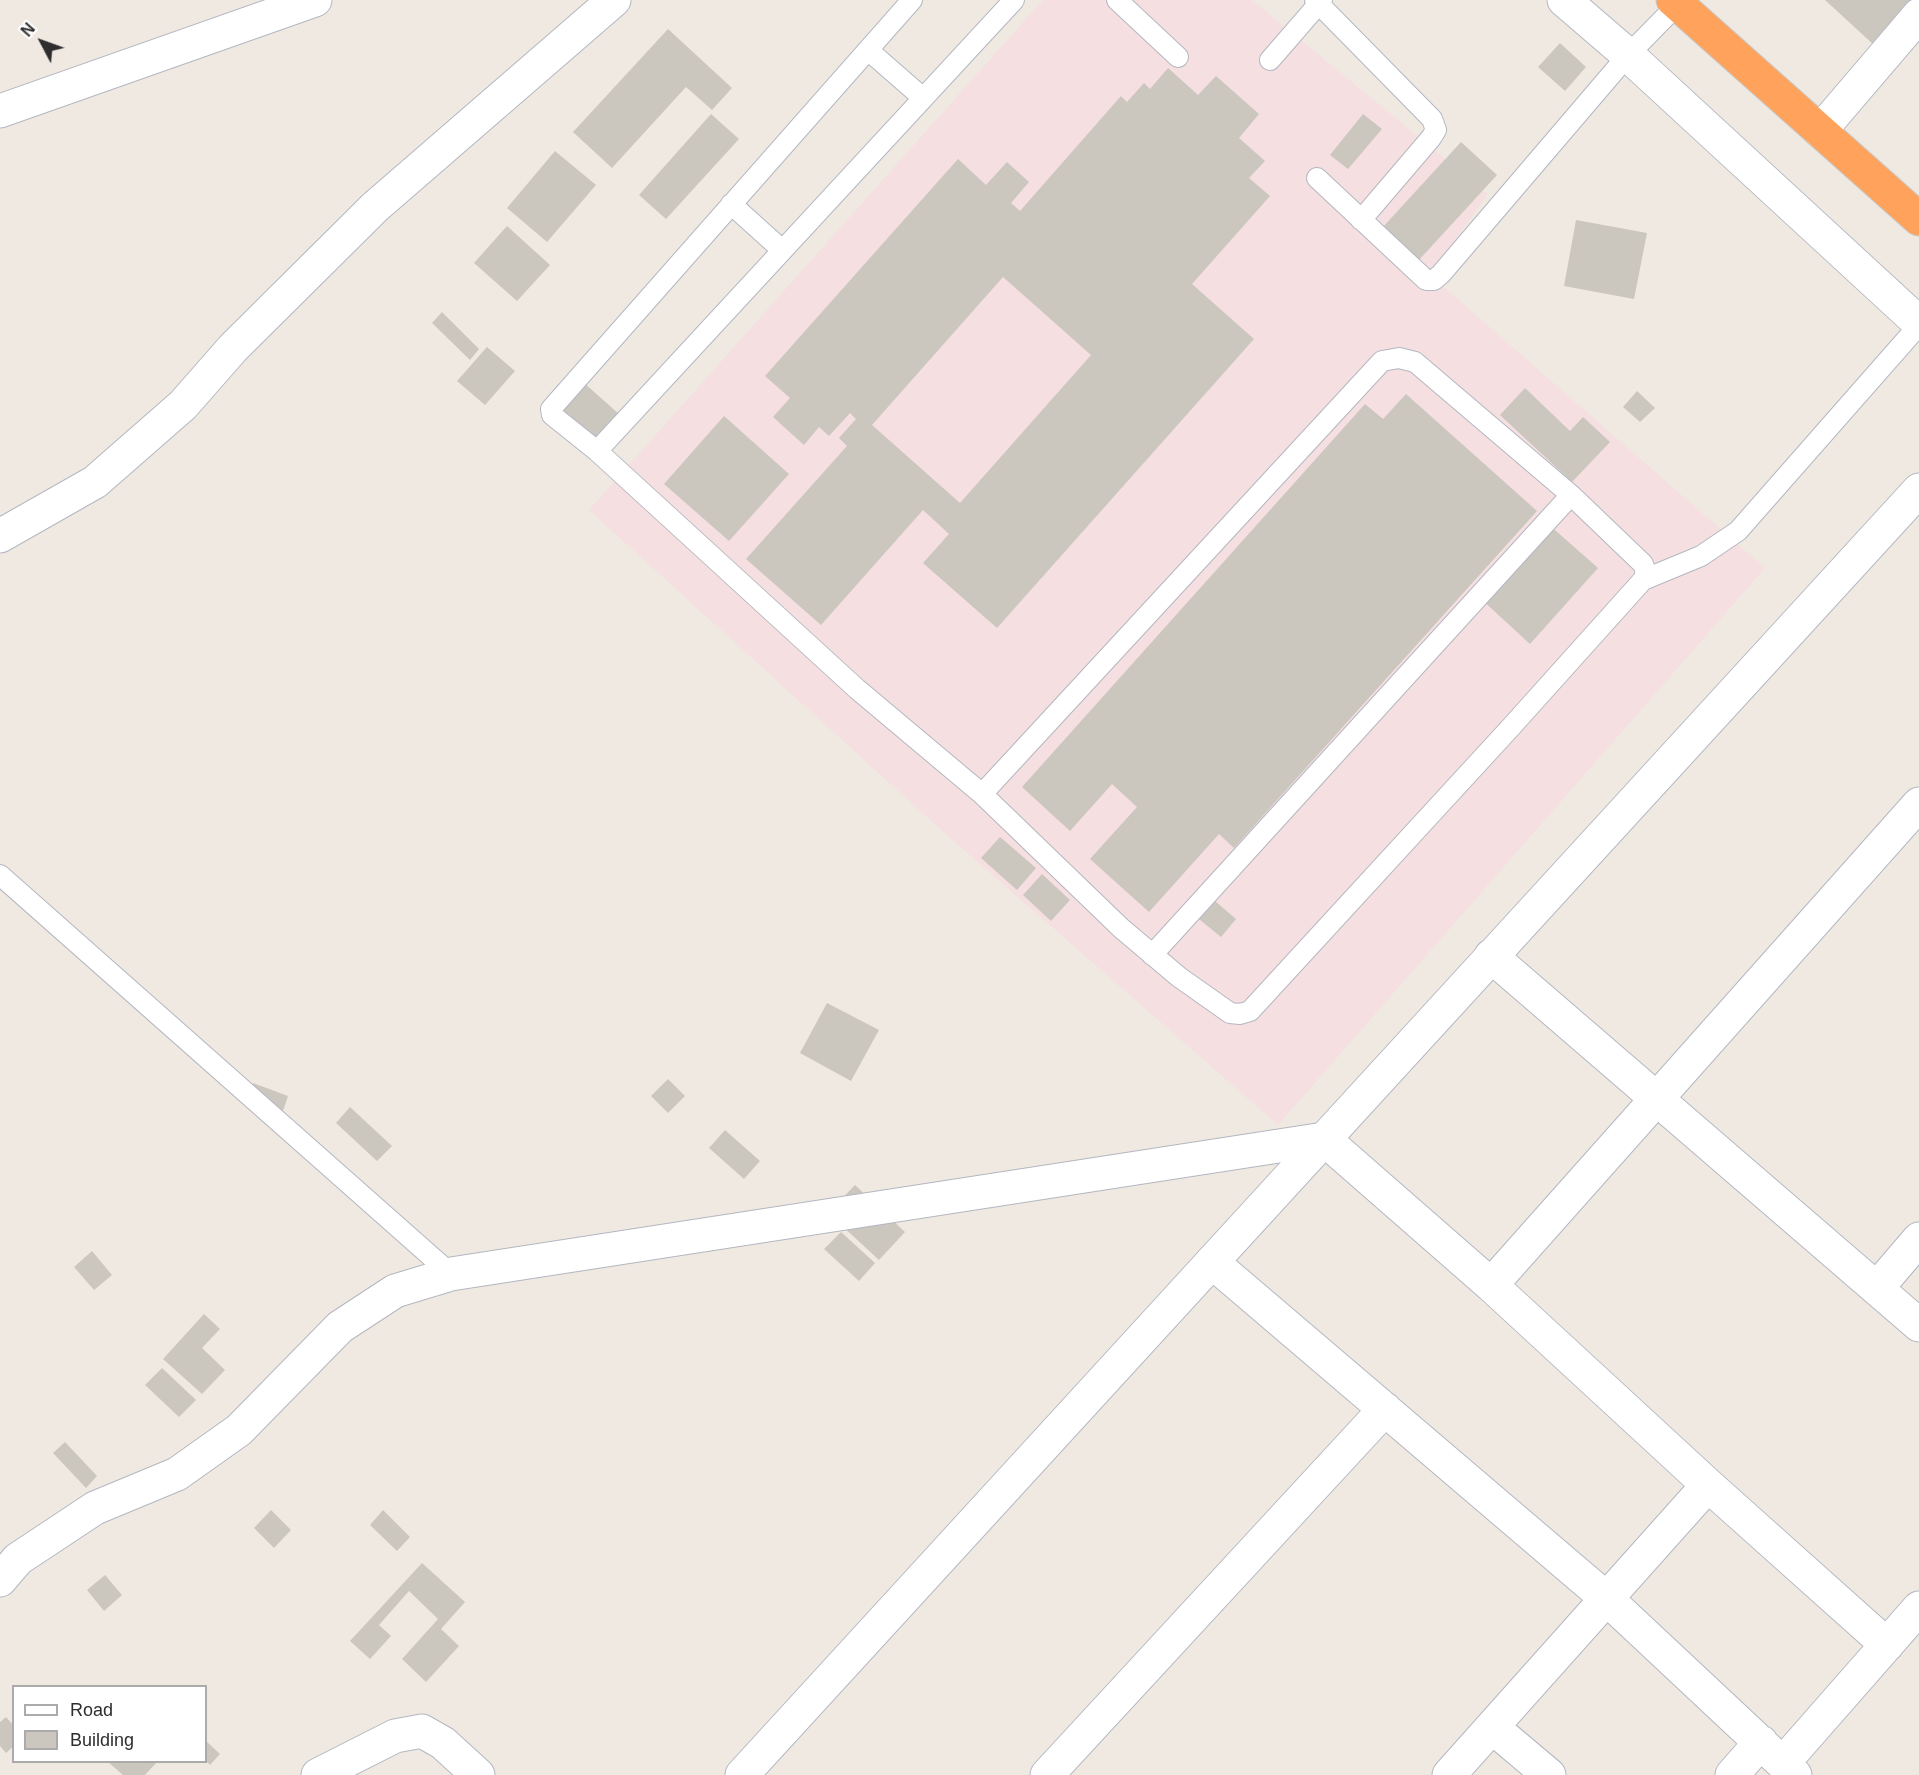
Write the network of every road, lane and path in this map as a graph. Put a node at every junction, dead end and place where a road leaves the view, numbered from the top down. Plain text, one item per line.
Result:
1 (315, 0) edge
2 (614, 0) edge
3 (912, 0) edge
4 (1014, 0) edge
5 (1118, 0) edge
6 (1564, 0) edge
7 (1319, 1) edge
8 (1676, 2) edge
9 (1919, 15) edge
10 (868, 50) junction
11 (1628, 56) junction
12 (1178, 57) dead end
13 (1270, 60) dead end
14 (923, 98) junction
15 (0, 111) edge
16 (1820, 131) junction
17 (1317, 178) dead end
18 (731, 204) junction
19 (1919, 219) edge
20 (1361, 220) junction
21 (782, 250) junction
22 (1919, 324) edge
23 (597, 452) junction
24 (1919, 490) edge
25 (1571, 495) junction
26 (0, 536) edge
27 (1643, 580) junction
28 (982, 794) junction
29 (1919, 804) edge
30 (0, 875) edge
31 (1152, 954) junction
32 (1491, 956) junction
33 (1657, 1099) junction
34 (1324, 1139) junction
35 (1919, 1239) edge
36 (1212, 1262) junction
37 (451, 1274) junction
38 (1491, 1285) junction
39 (1877, 1288) junction
40 (1919, 1325) edge
41 (1385, 1409) junction
42 (1708, 1485) junction
43 (0, 1580) edge
44 (1607, 1599) junction
45 (1919, 1608) edge
46 (1887, 1645) junction
47 (1492, 1727) junction
48 (1780, 1760) edge
49 (318, 1775) edge
50 (478, 1775) edge
51 (742, 1775) edge
52 (1047, 1775) edge
53 (1449, 1775) edge
54 (1549, 1775) edge
55 (1732, 1775) edge

1 - 15 street
2 - 26 street
3 - 10 lane
4 - 14 lane
5 - 12 lane
6 - 11 street
7 - 13 lane
7 - 20 lane
8 - 11 lane
8 - 16 highway
9 - 16 street
10 - 14 lane
10 - 18 lane
11 - 20 lane
11 - 22 street
14 - 21 lane
16 - 19 highway
17 - 20 lane
18 - 21 lane
18 - 23 lane
21 - 23 lane
22 - 27 lane
23 - 28 lane
24 - 32 street
25 - 27 lane
25 - 28 lane
25 - 31 lane
27 - 31 lane
28 - 31 lane
29 - 33 street
30 - 37 lane
32 - 33 street
32 - 34 street
33 - 38 street
33 - 39 street
34 - 36 street
34 - 37 street
34 - 38 street
35 - 39 street
36 - 41 street
36 - 51 street
37 - 43 street
38 - 42 street
39 - 40 street
41 - 44 street
41 - 52 street
42 - 44 street
42 - 46 street
44 - 47 street
44 - 48 street
45 - 46 street
46 - 48 street
47 - 53 street
47 - 54 street
48 - 55 street
49 - 50 street

